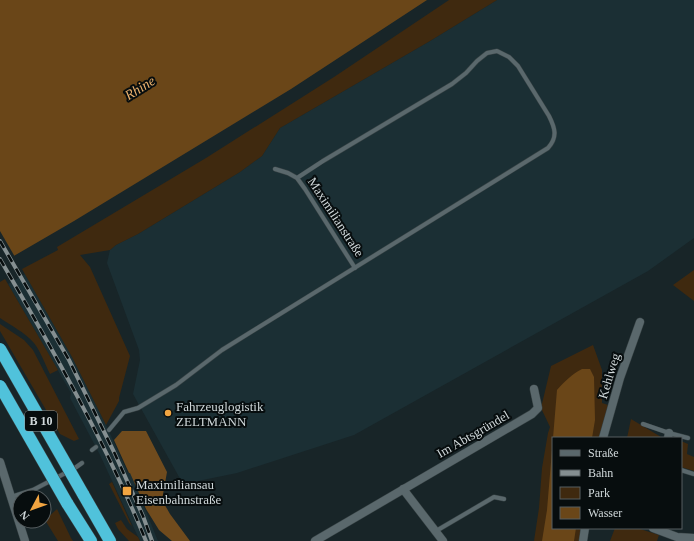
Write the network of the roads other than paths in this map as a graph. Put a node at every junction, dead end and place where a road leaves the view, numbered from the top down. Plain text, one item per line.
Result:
1 (275, 169) dead end
2 (297, 178) junction
3 (355, 268) junction
4 (640, 322) dead end
5 (0, 349) edge
6 (0, 386) edge
7 (534, 389) dead end
8 (643, 424) dead end
9 (109, 430) dead end
10 (668, 436) edge
11 (604, 437) edge
12 (678, 437) edge
13 (682, 437) edge
14 (688, 438) dead end
15 (0, 462) edge
16 (82, 463) dead end
17 (682, 470) edge
18 (694, 474) edge
19 (403, 489) junction
20 (11, 497) junction
21 (504, 499) dead end
22 (585, 529) edge
23 (656, 529) edge
24 (435, 531) junction
25 (694, 538) edge
26 (25, 541) edge
27 (91, 541) edge
28 (110, 541) edge
29 (315, 541) edge
30 (443, 541) edge
31 (583, 541) edge

1 - 2 lane, Maximilianstraße
2 - 3 lane, Maximilianstraße
2 - 3 lane
3 - 9 lane
4 - 11 street, Kehlweg
5 - 28 highway, B 10, bridge
6 - 27 highway, B 10, bridge
7 - 19 street, Im Abtsgründel
8 - 10 lane
10 - 12 lane
13 - 14 lane
15 - 20 street
16 - 20 lane
17 - 18 lane
19 - 24 street
19 - 29 street
20 - 26 street
21 - 24 lane
22 - 31 street
23 - 25 street
24 - 30 street

